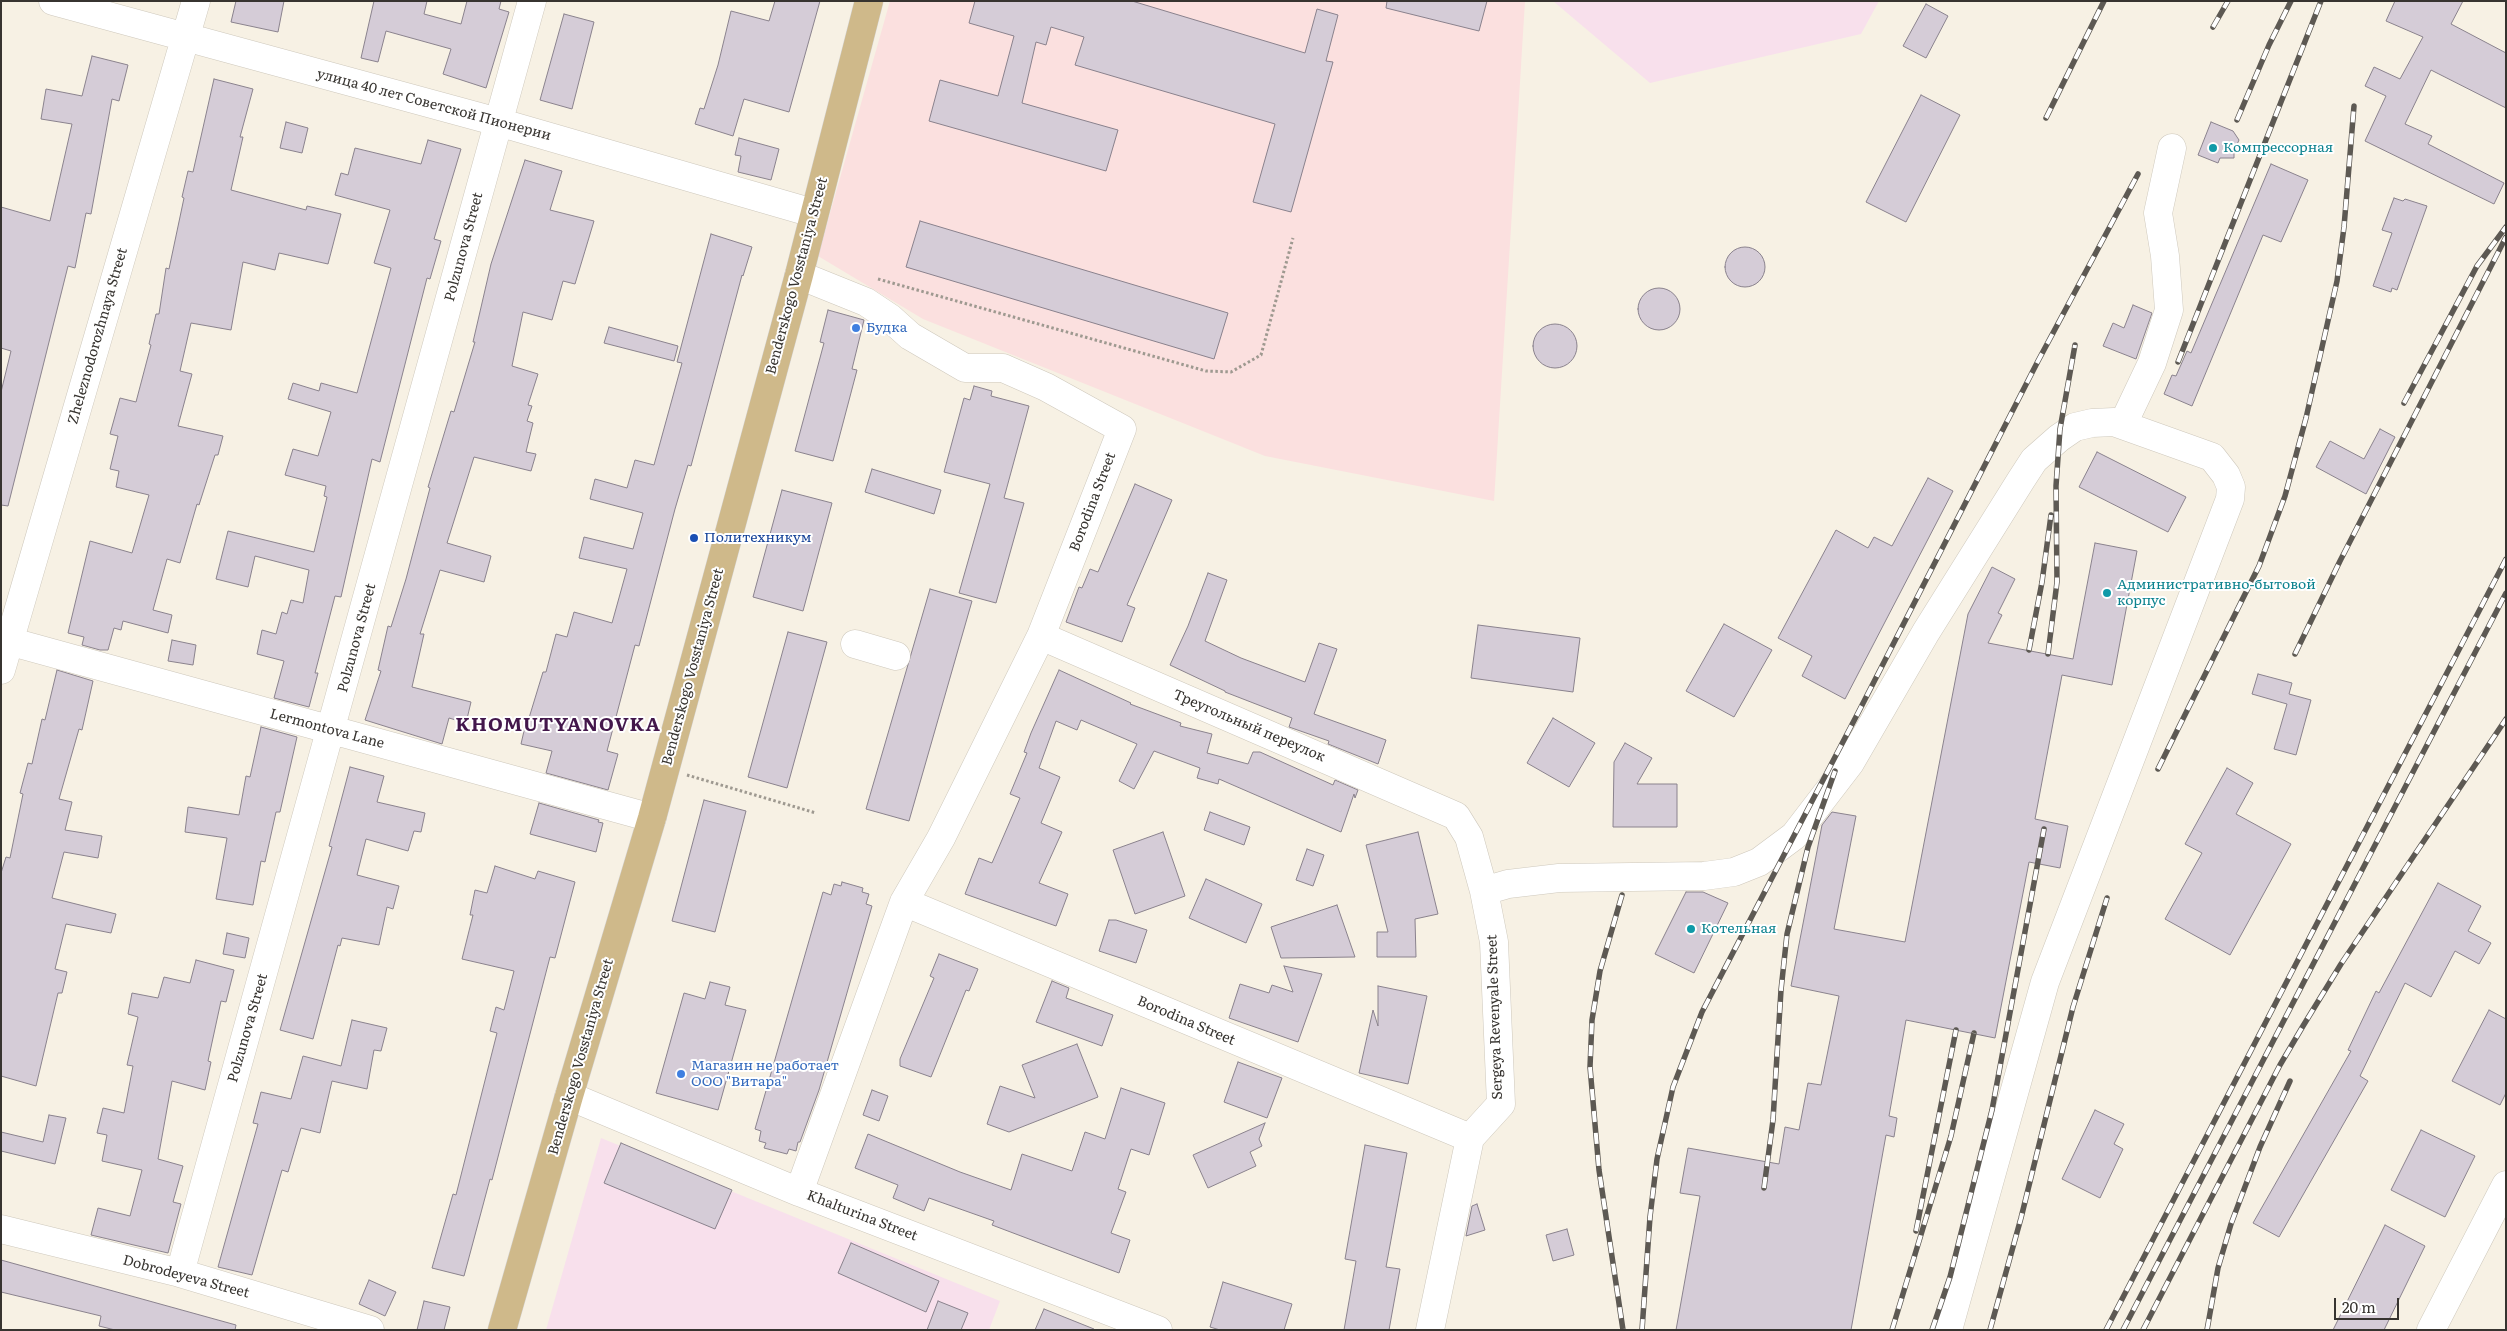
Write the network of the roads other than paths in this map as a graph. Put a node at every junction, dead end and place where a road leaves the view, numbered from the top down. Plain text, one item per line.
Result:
1 (53, 1) edge
2 (196, 1) edge
3 (532, 1) edge
4 (869, 1) edge
5 (186, 37) junction
6 (498, 122) junction
7 (2172, 148) dead end
8 (813, 213) junction
9 (799, 275) junction
10 (2124, 424) junction
11 (1042, 636) junction
12 (5, 640) edge
13 (855, 644) dead end
14 (896, 656) dead end
15 (1, 670) edge
16 (331, 730) junction
17 (1456, 816) joint
18 (652, 818) junction
19 (1484, 891) junction
20 (904, 902) junction
21 (569, 1096) junction
22 (1470, 1138) junction
23 (2506, 1185) edge
24 (799, 1192) junction
25 (1, 1229) edge
26 (180, 1274) junction
27 (370, 1330) edge
28 (502, 1330) edge
29 (1158, 1330) edge
30 (1430, 1330) edge
31 (1948, 1330) edge
32 (2431, 1330) edge

1 - 5 street, улица 40 лет Советской Пионерии
2 - 5 street, Zheleznodorozhnaya Street
3 - 6 street, Polzunova Street
4 - 8 main road, Benderskogo Vosstaniya Street
5 - 6 street, улица 40 лет Советской Пионерии
5 - 12 street, Zheleznodorozhnaya Street
6 - 8 street, улица 40 лет Советской Пионерии
6 - 16 street, Polzunova Street
7 - 10 street
8 - 9 main road, Benderskogo Vosstaniya Street
9 - 11 street, Borodina Street
9 - 18 main road, Benderskogo Vosstaniya Street
10 - 19 street
10 - 31 street
11 - 17 street, Треугольный переулок
11 - 20 street, Borodina Street
12 - 15 street, Zheleznodorozhnaya Street
12 - 16 street, Lermontova Lane
13 - 14 street
16 - 18 street, Lermontova Lane
16 - 26 street, Polzunova Street
17 - 19 street, Sergeya Revenyale Street
18 - 21 main road, Benderskogo Vosstaniya Street
19 - 22 street, Sergeya Revenyale Street
20 - 22 street, Borodina Street
20 - 24 street, Borodina Street
21 - 24 street, Khalturina Street
21 - 28 main road, Benderskogo Vosstaniya Street
22 - 30 street
23 - 32 street
24 - 29 street, Khalturina Street
25 - 26 street, Dobrodeyeva Street
26 - 27 street, Dobrodeyeva Street

